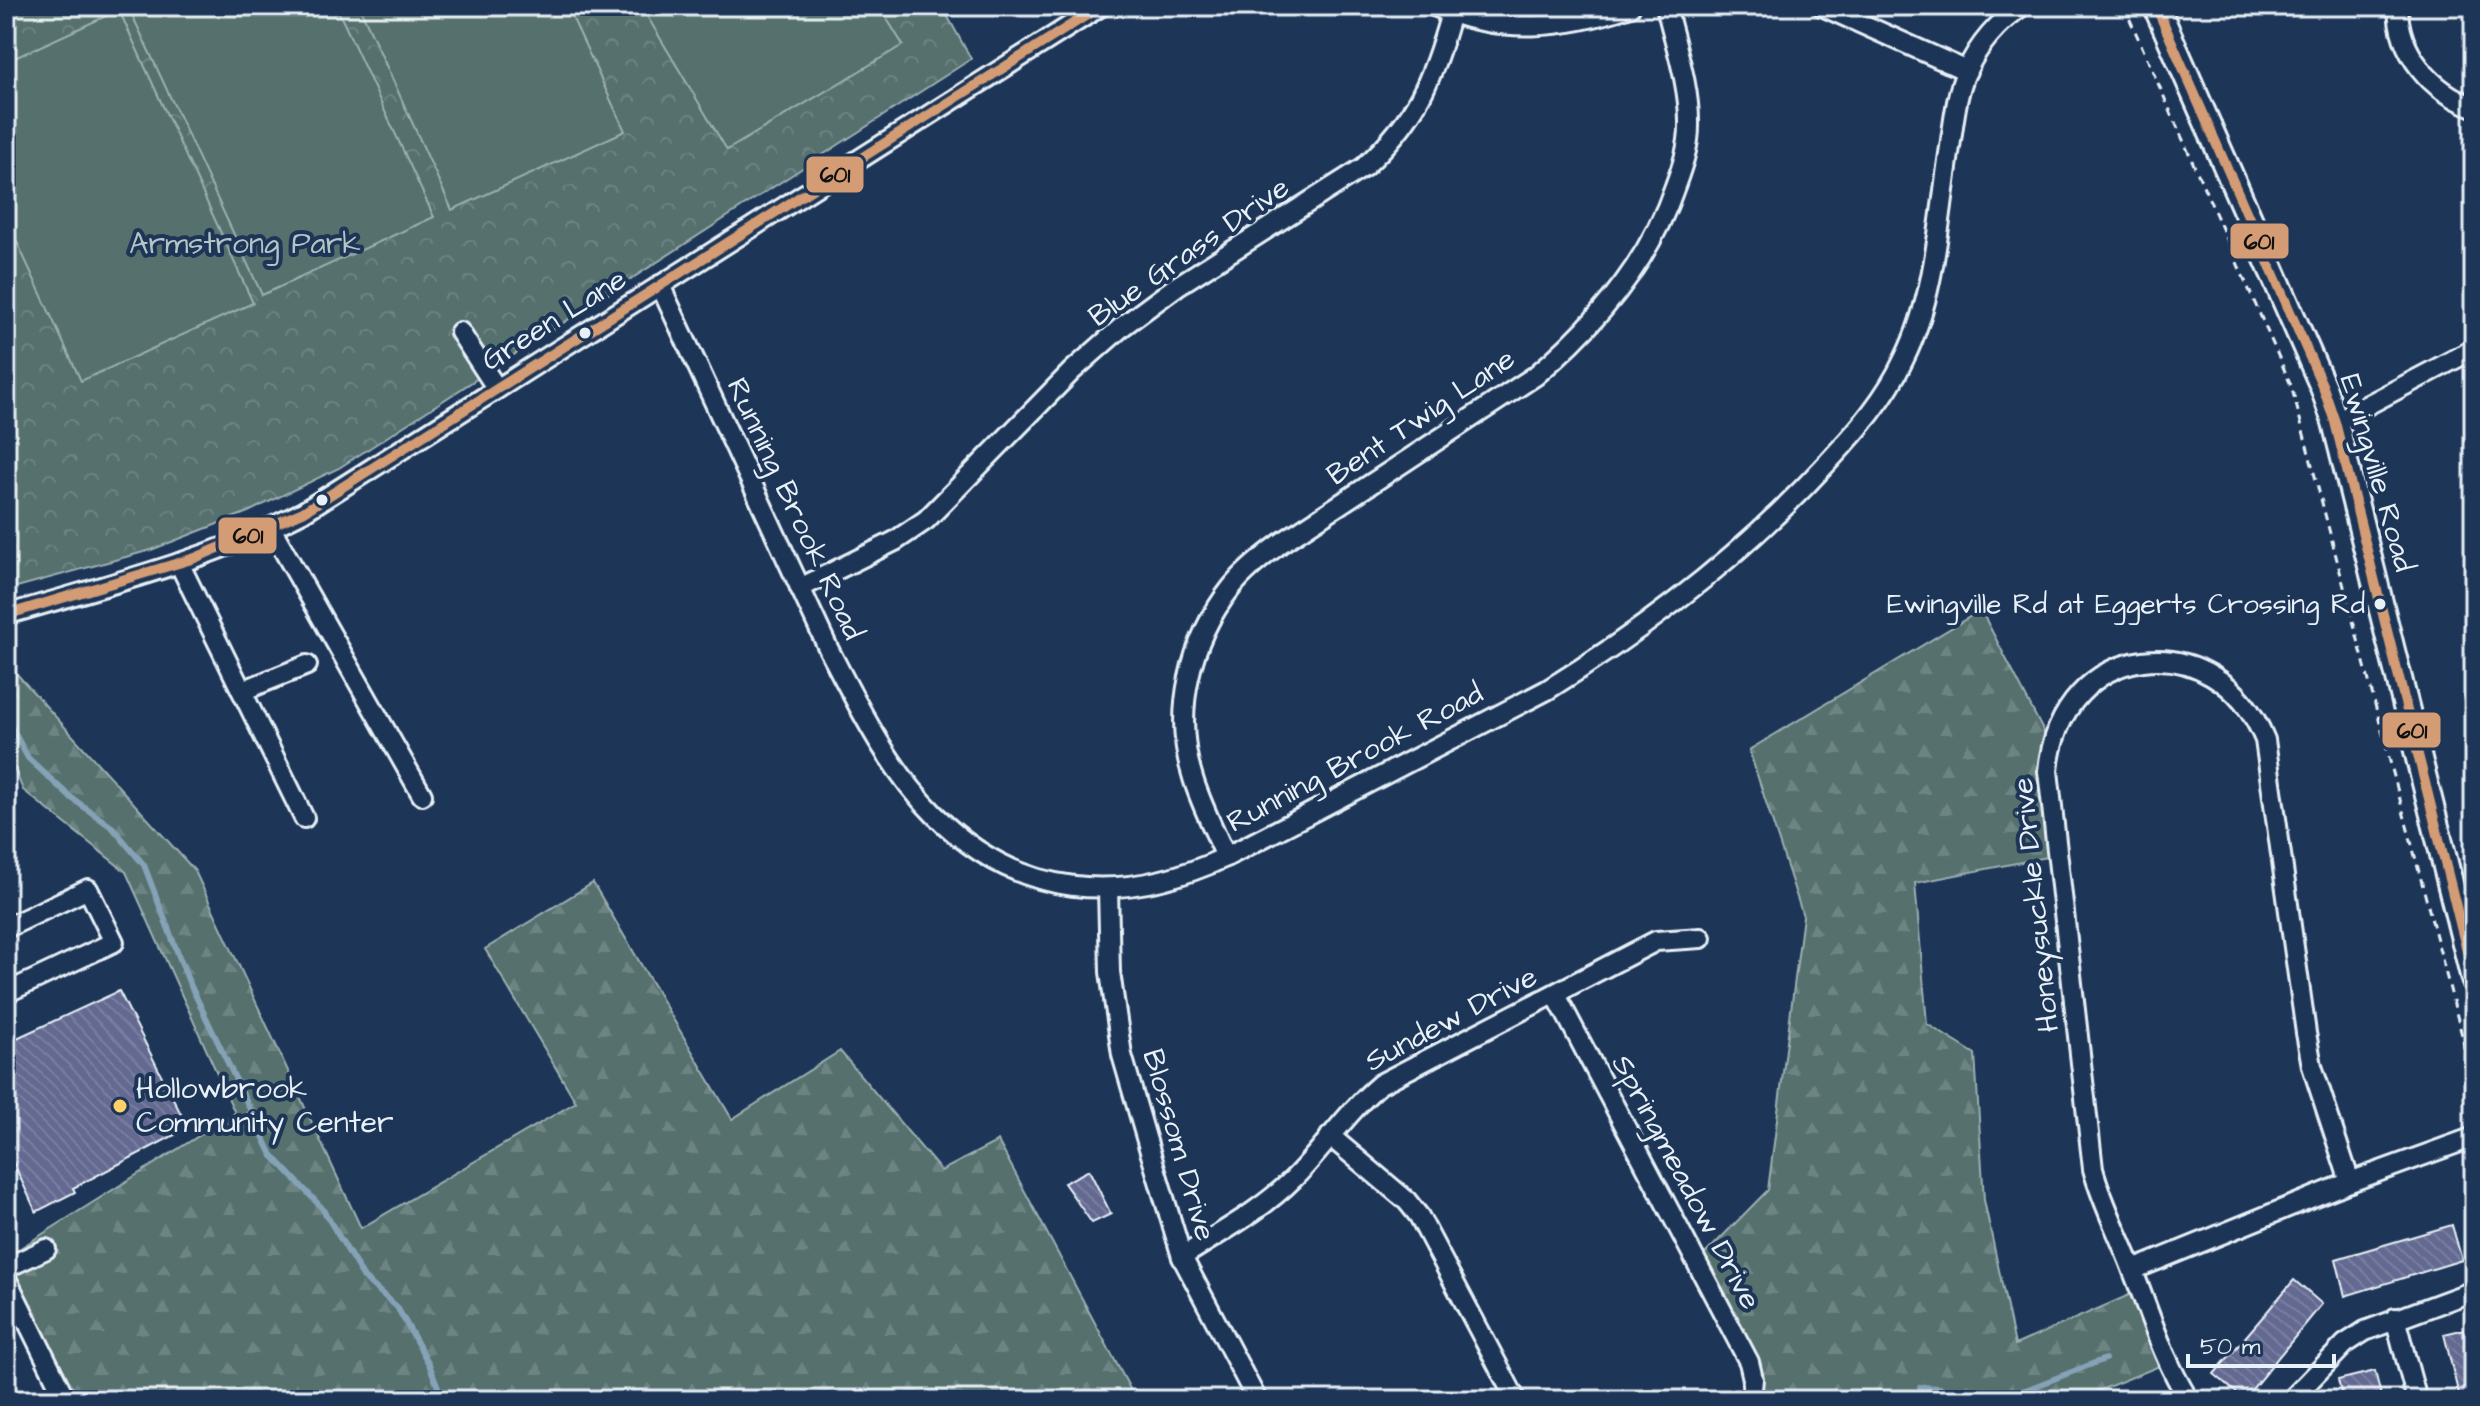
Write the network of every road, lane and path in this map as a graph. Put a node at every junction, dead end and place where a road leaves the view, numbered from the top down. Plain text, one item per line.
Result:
1 (1101, 6) edge
2 (1631, 6) edge
3 (1666, 6) edge
4 (1822, 6) edge
5 (2022, 6) edge
6 (2124, 6) edge
7 (2156, 6) edge
8 (2398, 6) edge
9 (1443, 10) edge
10 (1967, 71) junction
11 (2474, 107) edge
12 (660, 285) junction
13 (460, 332) dead end
14 (2474, 349) edge
15 (497, 389) junction
16 (2335, 422) junction
17 (271, 528) junction
18 (179, 563) junction
19 (800, 588) junction
20 (6, 615) edge
21 (307, 665) dead end
22 (242, 691) junction
23 (422, 795) dead end
24 (304, 818) dead end
25 (1226, 857) junction
26 (1108, 889) junction
27 (6, 928) edge
28 (1701, 938) dead end
29 (2474, 979) edge
30 (6, 993) edge
31 (1556, 995) junction
32 (2474, 1124) edge
33 (1330, 1136) junction
34 (2474, 1137) edge
35 (2350, 1182) junction
36 (46, 1249) dead end
37 (1182, 1257) junction
38 (6, 1268) edge
39 (2133, 1270) junction
40 (6, 1278) edge
41 (2468, 1293) dead end
42 (14, 1314) edge
43 (2395, 1318) junction
44 (66, 1400) edge
45 (1257, 1400) edge
46 (1516, 1400) edge
47 (1751, 1400) edge
48 (2189, 1400) edge
49 (2291, 1400) edge
50 (2417, 1400) edge

1 - 12 street, Green Lane
2 - 9 street
3 - 25 street, Bent Twig Lane
4 - 10 street
5 - 10 street, Running Brook Road
6 - 32 path
7 - 16 main road, Ewingville Road
8 - 11 street
9 - 19 street, Blue Grass Drive
10 - 25 street, Running Brook Road
12 - 15 street, Green Lane
12 - 19 street, Running Brook Road
13 - 15 street
14 - 16 street
15 - 17 street, Green Lane
16 - 29 main road, Ewingville Road
17 - 18 street, Green Lane
17 - 23 street
18 - 20 street, Green Lane
18 - 22 street
19 - 26 street, Running Brook Road
21 - 22 street
22 - 24 street
25 - 26 street, Running Brook Road
26 - 37 street, Blossom Drive
27 - 30 street
28 - 31 street, Sundew Drive
31 - 33 street, Sundew Drive
31 - 47 street, Springmeadow Drive
33 - 37 street, Sundew Drive
33 - 46 street
34 - 35 street
35 - 39 street
35 - 39 street, Honeysuckle Drive
36 - 38 street
37 - 45 street, Blossom Drive
39 - 48 street, Honeysuckle Drive
40 - 42 street
41 - 43 street
42 - 44 street
43 - 49 street
43 - 50 street

